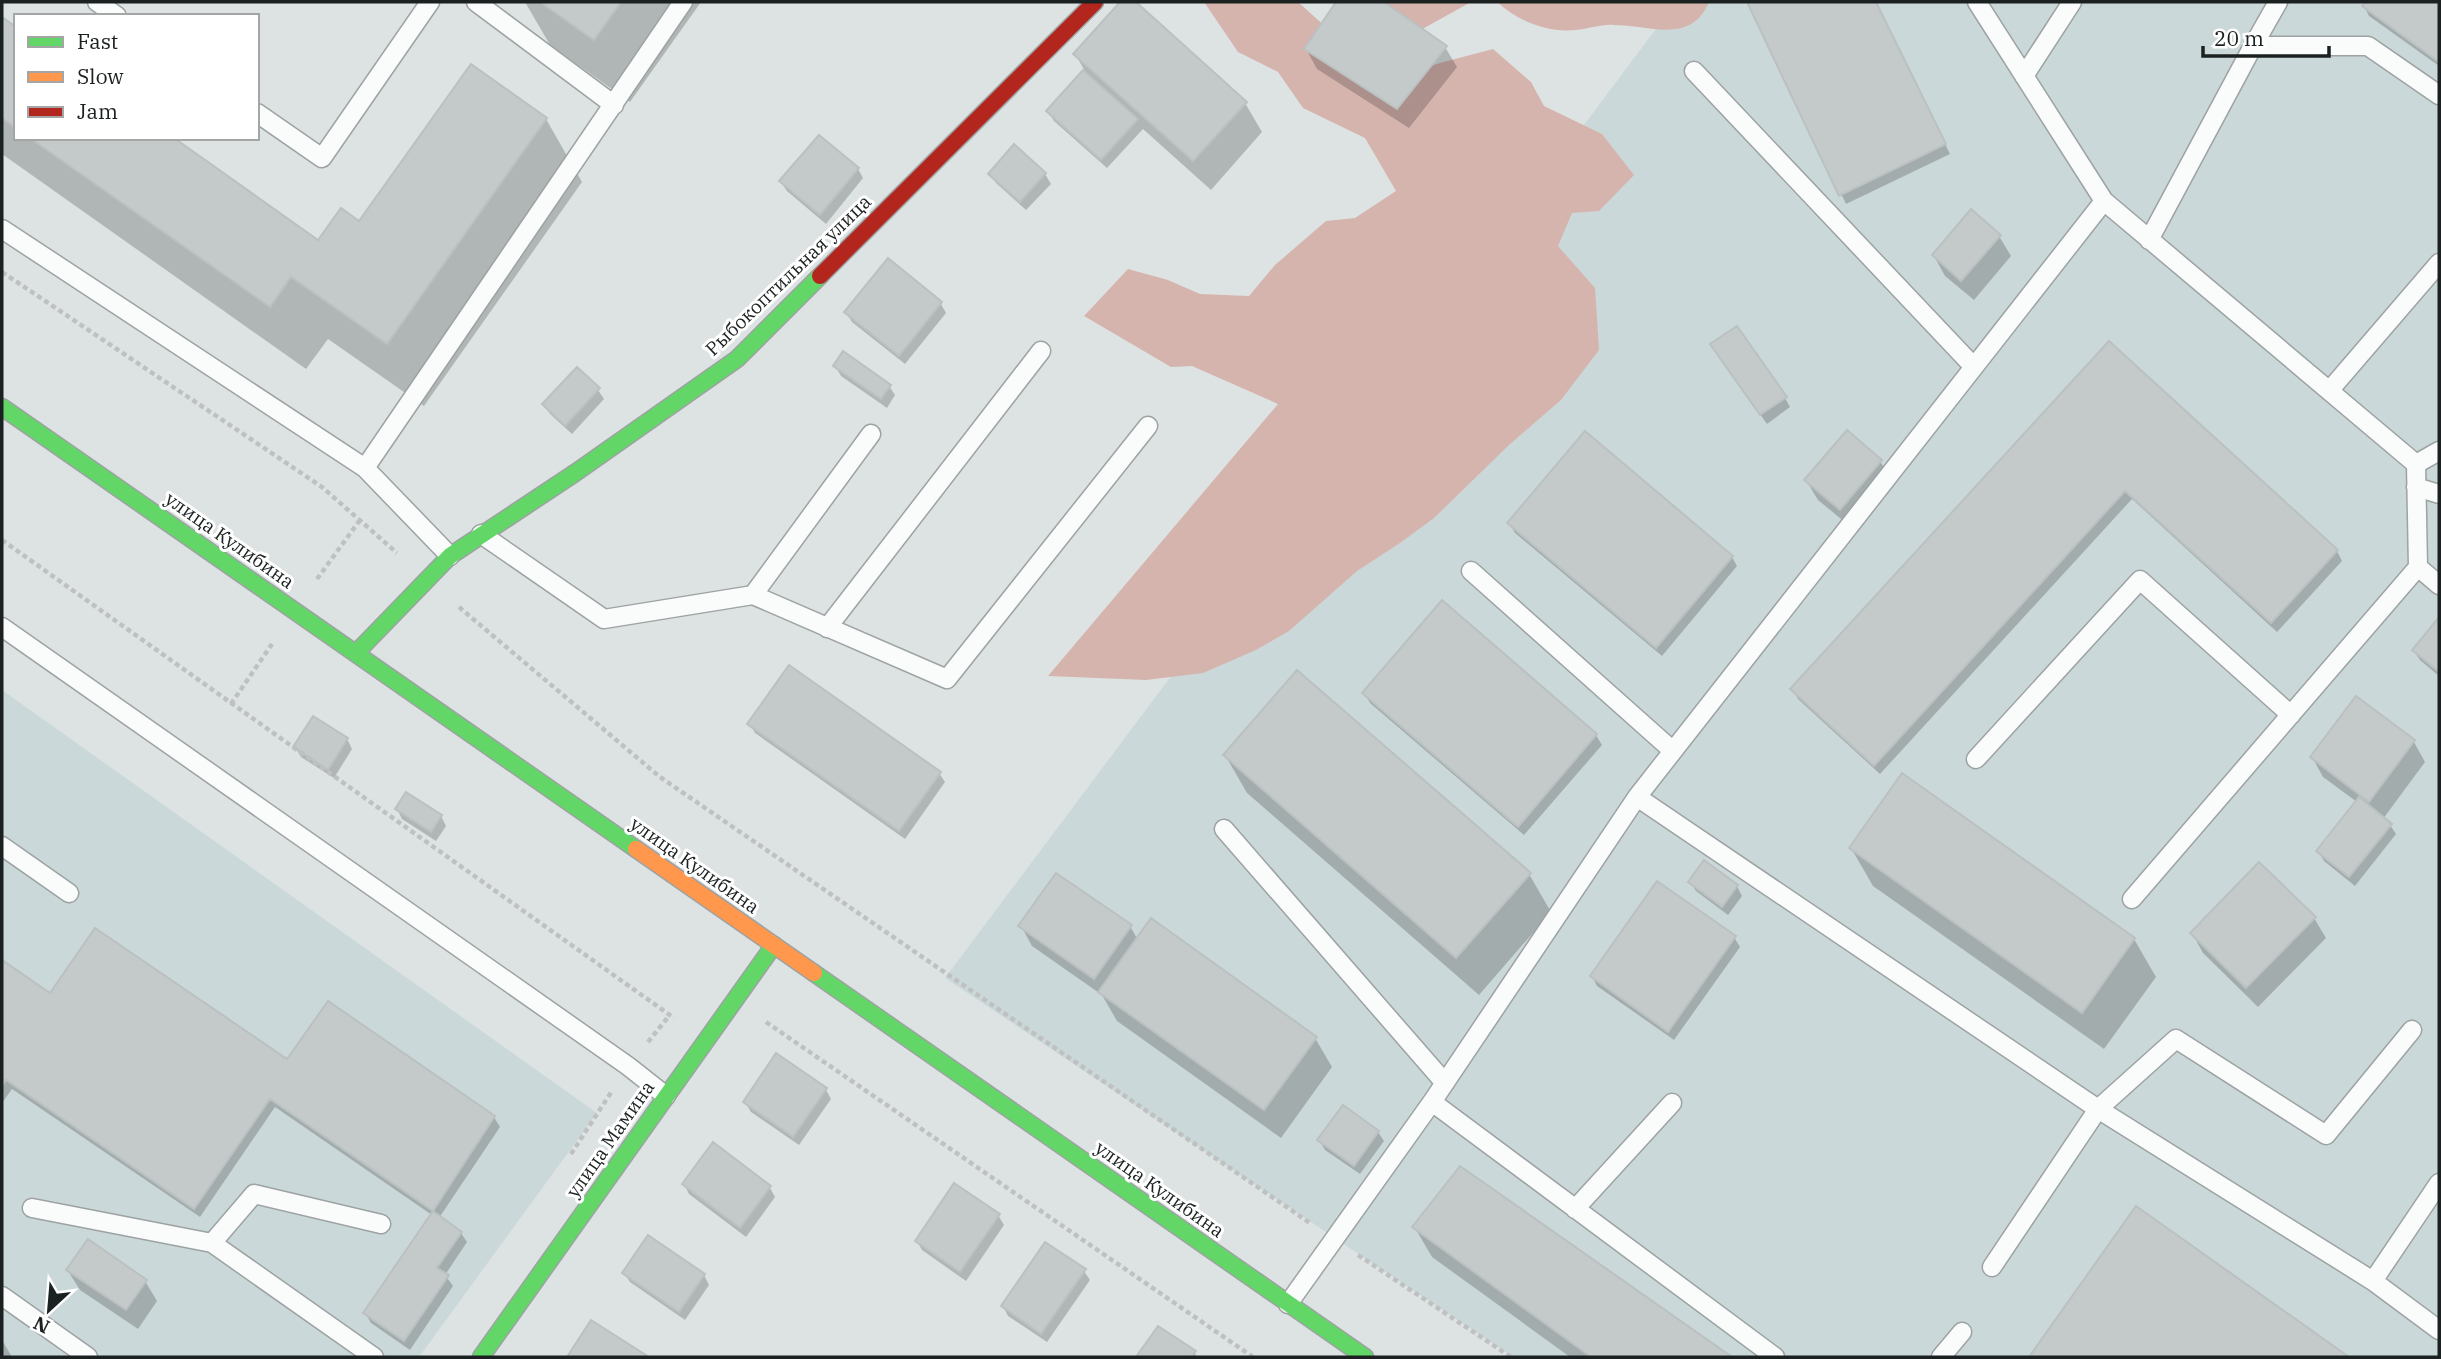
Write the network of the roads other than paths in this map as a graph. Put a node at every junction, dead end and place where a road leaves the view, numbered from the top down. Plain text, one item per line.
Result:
1 (97, 2) edge
2 (430, 2) edge
3 (476, 2) edge
4 (682, 2) edge
5 (1095, 2) edge
6 (1977, 2) edge
7 (2072, 2) edge
8 (2278, 2) edge
9 (114, 14) edge
10 (2253, 46) junction
11 (1694, 71) dead end
12 (2024, 76) junction
13 (2439, 95) edge
14 (614, 105) junction
15 (259, 114) edge
16 (2104, 201) junction
17 (2, 229) edge
18 (2150, 240) junction
19 (2439, 263) edge
20 (1041, 351) dead end
21 (1973, 368) junction
22 (2329, 391) junction
23 (2, 407) edge
24 (1148, 426) dead end
25 (871, 434) dead end
26 (2439, 451) edge
27 (2416, 464) junction
28 (365, 468) junction
29 (2416, 487) junction
30 (2439, 494) edge
31 (481, 534) junction
32 (450, 556) junction
33 (2418, 567) junction
34 (1471, 572) dead end
35 (2439, 585) edge
36 (753, 595) junction
37 (2, 626) edge
38 (827, 628) junction
39 (356, 653) junction
40 (2291, 715) junction
41 (1672, 751) junction
42 (1976, 759) dead end
43 (1637, 797) junction
44 (1224, 829) dead end
45 (2, 846) edge
46 (69, 893) dead end
47 (2132, 899) dead end
48 (774, 945) junction
49 (2412, 1030) dead end
50 (1445, 1083) junction
51 (666, 1096) junction
52 (1432, 1102) junction
53 (1672, 1102) dead end
54 (2098, 1109) junction
55 (2439, 1183) edge
56 (32, 1208) dead end
57 (1575, 1209) junction
58 (381, 1224) dead end
59 (212, 1244) junction
60 (1992, 1267) dead end
61 (2373, 1281) junction
62 (2, 1296) edge
63 (1288, 1304) junction
64 (2439, 1330) edge
65 (1962, 1332) dead end
66 (88, 1357) edge
67 (373, 1357) edge
68 (481, 1357) edge
69 (1365, 1357) edge
70 (1776, 1357) edge
71 (1941, 1357) edge

1 - 9 lane
2 - 15 lane
3 - 14 lane
4 - 14 lane
5 - 31 main road, Рыбокоптильная улица
6 - 12 lane
7 - 12 lane
8 - 10 lane
10 - 13 lane
10 - 18 lane
11 - 21 lane
12 - 16 lane
14 - 28 lane
16 - 18 lane
16 - 21 lane
17 - 28 lane
18 - 22 lane
19 - 22 lane
20 - 38 lane
21 - 41 lane
22 - 27 lane
23 - 39 main road, улица Кулибина
24 - 38 lane
25 - 36 lane
26 - 27 lane
27 - 29 lane
28 - 32 lane
29 - 30 lane
29 - 33 lane
31 - 32 main road, Рыбокоптильная улица
31 - 36 lane
32 - 39 main road, Рыбокоптильная улица
33 - 35 lane
33 - 40 lane
34 - 41 lane
36 - 38 lane
37 - 51 lane
39 - 48 main road, улица Кулибина
40 - 42 lane
40 - 47 lane
41 - 43 lane
43 - 50 lane
43 - 54 lane
44 - 50 lane
45 - 46 lane
48 - 51 main road, улица Мамина
48 - 63 main road, улица Кулибина
49 - 54 lane
50 - 52 lane
51 - 68 main road, улица Мамина
52 - 57 lane
52 - 63 lane
53 - 57 lane
54 - 60 lane
54 - 61 lane
55 - 61 lane
56 - 59 lane
57 - 70 lane
58 - 59 lane
59 - 67 lane
61 - 64 lane
62 - 66 lane
63 - 69 main road, улица Кулибина
65 - 71 lane

